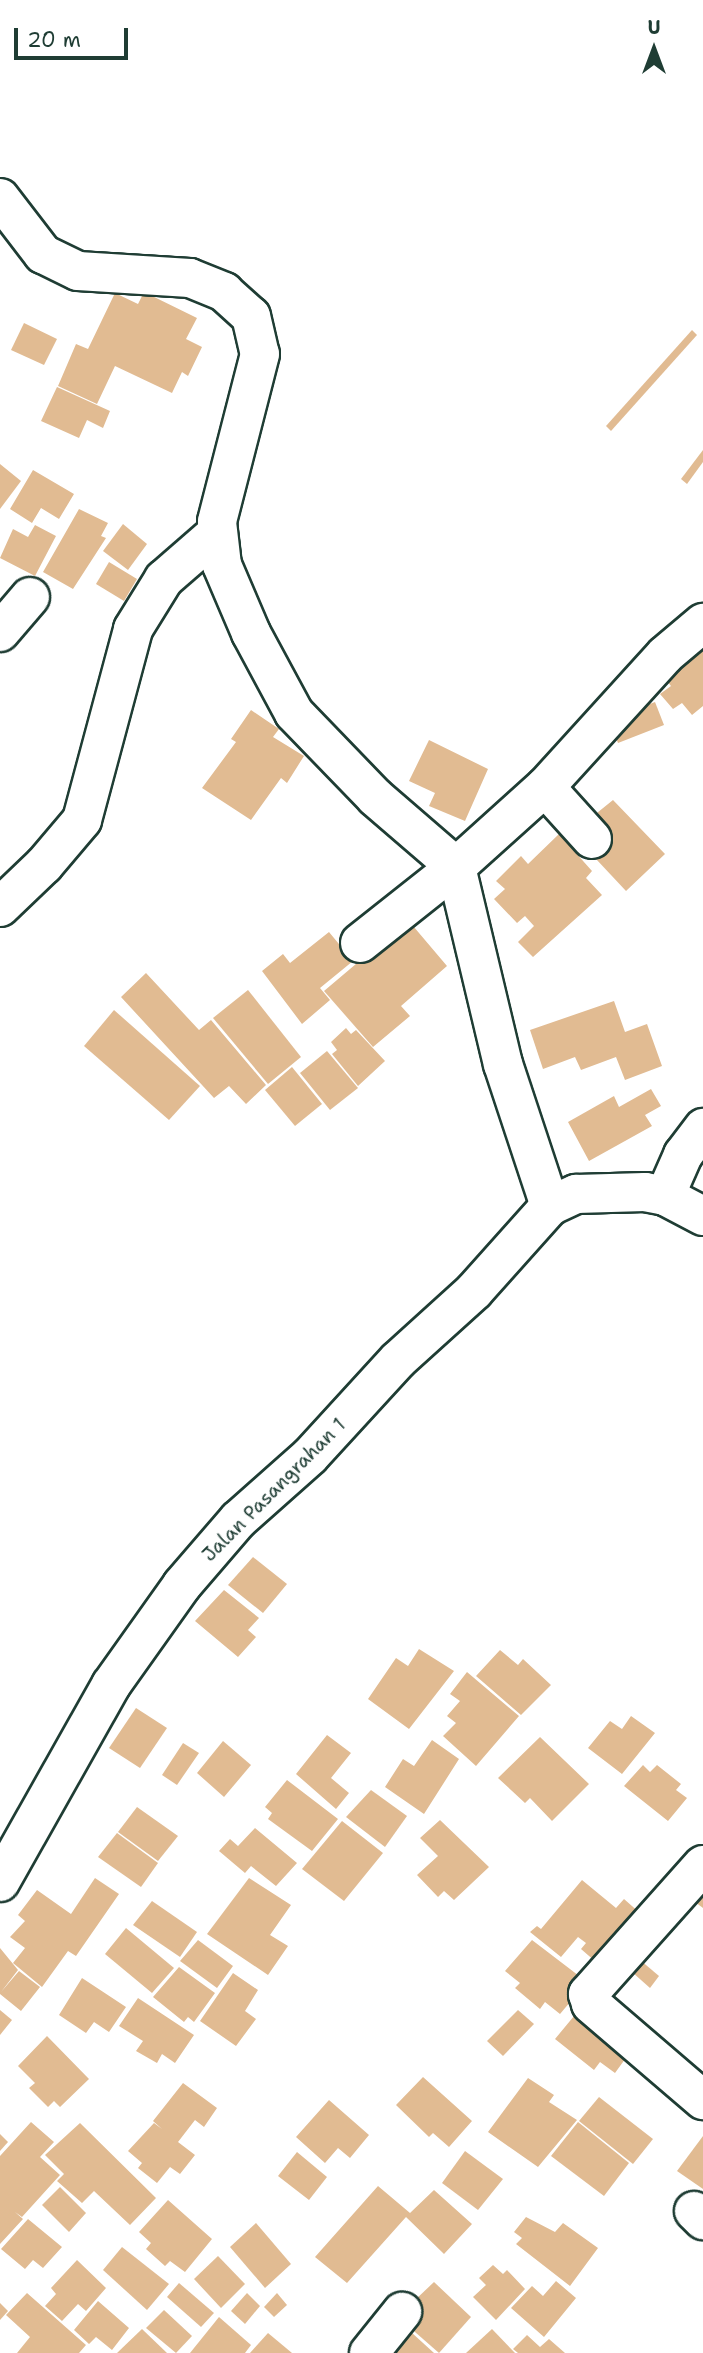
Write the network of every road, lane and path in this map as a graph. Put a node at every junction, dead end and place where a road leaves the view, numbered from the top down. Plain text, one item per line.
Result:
1 (0, 198) edge
2 (220, 549) junction
3 (30, 597) dead end
4 (703, 623) edge
5 (0, 632) edge
6 (545, 787) junction
7 (592, 839) dead end
8 (456, 867) junction
9 (0, 907) edge
10 (360, 943) dead end
11 (703, 1128) edge
12 (665, 1196) junction
13 (550, 1206) junction
14 (703, 1216) edge
15 (703, 1865) edge
16 (0, 1882) edge
17 (703, 2100) edge
18 (401, 2312) dead end
19 (369, 2353) edge

1 - 2 street
2 - 8 street
2 - 9 street
3 - 5 street
4 - 6 street
6 - 7 street
6 - 8 street
8 - 10 street
8 - 13 street
11 - 12 street
12 - 13 street
12 - 14 street
13 - 16 street, Jalan Pasangrahan 1
15 - 17 street
18 - 19 street

